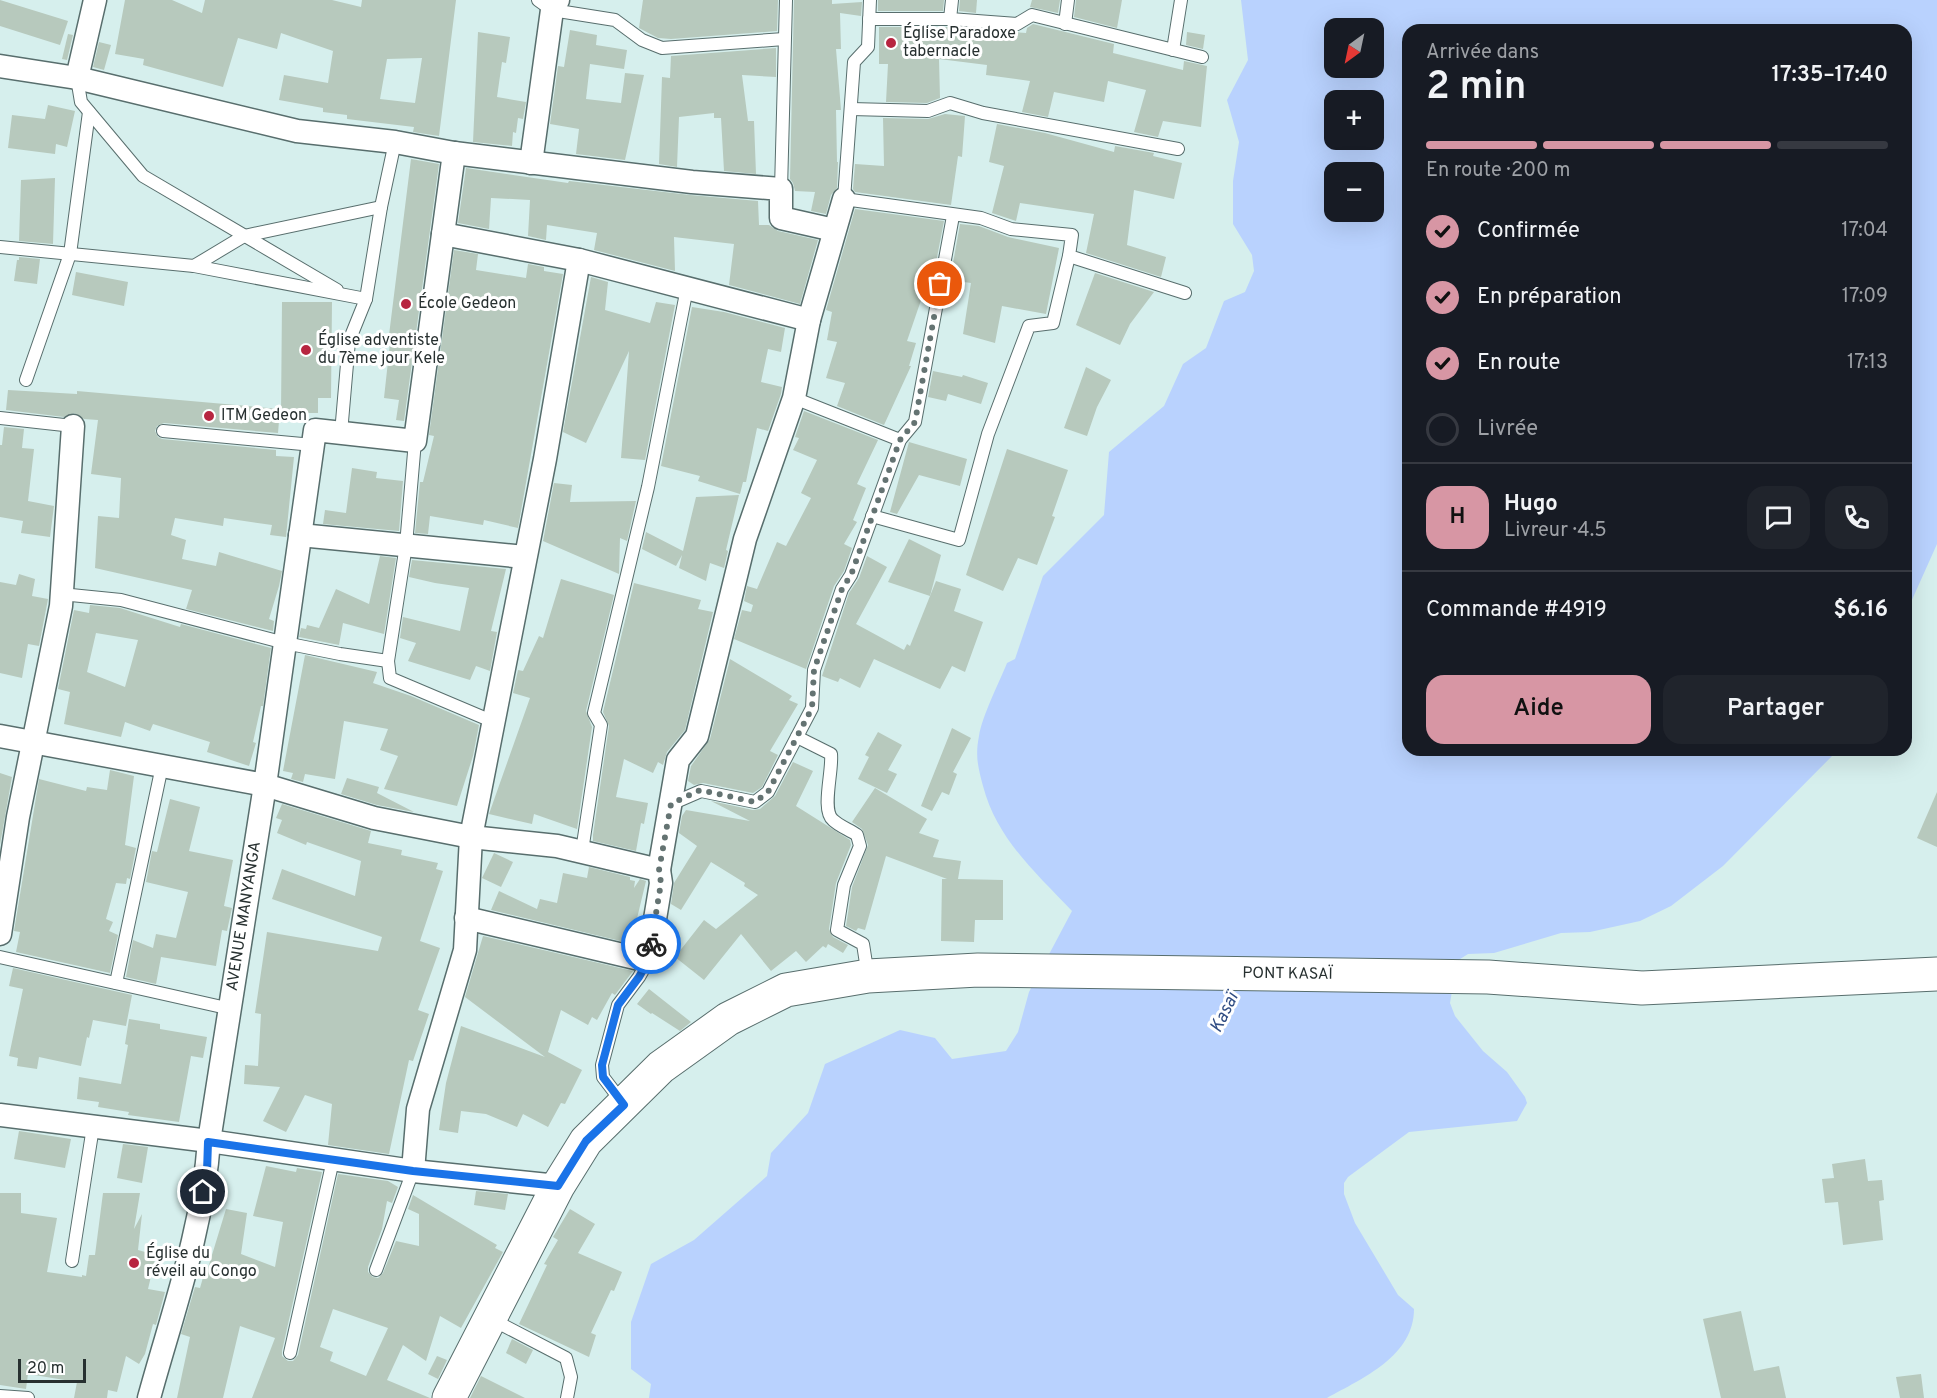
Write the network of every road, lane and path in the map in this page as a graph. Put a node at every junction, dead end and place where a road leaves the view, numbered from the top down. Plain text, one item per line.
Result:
1 (95, 0) edge
2 (786, 0) edge
3 (870, 0) edge
4 (952, 0) edge
5 (1068, 0) edge
6 (1181, 0) edge
7 (549, 3) edge
8 (869, 19) junction
9 (950, 19) junction
10 (1065, 24) junction
11 (784, 39) junction
12 (1173, 50) junction
13 (1202, 57) dead end
14 (0, 66) edge
15 (77, 78) junction
16 (851, 109) junction
17 (89, 112) junction
18 (395, 142) junction
19 (1178, 149) dead end
20 (454, 153) junction
21 (531, 163) junction
22 (781, 189) junction
23 (844, 199) junction
24 (381, 207) junction
25 (953, 216) junction
26 (834, 230) junction
27 (443, 234) junction
28 (244, 236) junction
29 (0, 247) edge
30 (70, 254) junction
31 (1069, 256) junction
32 (579, 260) junction
33 (194, 266) junction
34 (687, 288) junction
35 (1185, 293) dead end
36 (345, 296) junction
37 (366, 299) junction
38 (809, 320) junction
39 (26, 380) dead end
40 (794, 398) junction
41 (0, 418) edge
42 (73, 426) joint
43 (163, 431) dead end
44 (341, 433) junction
45 (314, 438) junction
46 (900, 440) junction
47 (415, 441) junction
48 (872, 516) junction
49 (300, 535) junction
50 (406, 545) junction
51 (525, 557) junction
52 (61, 594) junction
53 (285, 643) junction
54 (388, 661) junction
55 (494, 722) junction
56 (0, 736) edge
57 (797, 737) junction
58 (34, 742) junction
59 (162, 766) junction
60 (265, 785) junction
61 (671, 804) junction
62 (471, 837) junction
63 (582, 851) junction
64 (659, 870) junction
65 (466, 918) junction
66 (0, 934) edge
67 (0, 957) edge
68 (648, 961) junction
69 (1937, 974) edge
70 (868, 976) junction
71 (116, 983) junction
72 (231, 1009) junction
73 (624, 1105) junction
74 (0, 1115) edge
75 (93, 1126) junction
76 (208, 1142) junction
77 (333, 1160) junction
78 (413, 1171) junction
79 (558, 1186) junction
80 (72, 1261) dead end
81 (376, 1270) dead end
82 (490, 1318) junction
83 (290, 1353) dead end
84 (0, 1396) edge
85 (28, 1398) edge
86 (149, 1398) edge
87 (449, 1398) edge
88 (567, 1398) edge

1 - 15 street
2 - 11 lane
3 - 8 lane
4 - 9 lane
5 - 10 lane
6 - 12 lane
7 - 11 lane
7 - 21 street
8 - 9 lane
8 - 16 lane
9 - 10 lane
10 - 12 lane
11 - 22 lane
12 - 13 lane
14 - 15 street
15 - 17 lane
15 - 18 street
16 - 19 lane
16 - 23 lane
17 - 28 lane
17 - 30 lane
18 - 20 street
18 - 24 lane
20 - 21 street
20 - 27 street
21 - 22 street
22 - 26 street
23 - 25 lane
23 - 26 street
24 - 28 lane
24 - 37 lane
25 - 31 lane
25 - 46 lane
26 - 38 street
27 - 32 street
27 - 47 street
28 - 33 lane
28 - 36 lane
29 - 30 lane
30 - 33 lane
30 - 39 lane
31 - 35 lane
31 - 48 lane
32 - 34 street
32 - 51 street
33 - 36 lane
34 - 38 street
34 - 63 lane
36 - 37 lane
37 - 44 lane
38 - 40 street
40 - 46 lane
40 - 61 street
41 - 42 lane
42 - 52 street
43 - 45 lane
44 - 45 street
44 - 47 street
45 - 49 street, AVENUE MANYANGA
46 - 48 lane
47 - 50 lane
48 - 57 lane
49 - 50 street
49 - 53 street, AVENUE MANYANGA
50 - 51 street
50 - 54 lane
51 - 55 street
52 - 53 lane
52 - 58 street
53 - 54 lane
53 - 60 street, AVENUE MANYANGA
54 - 55 lane
55 - 62 street
56 - 58 street
57 - 61 lane
57 - 70 lane
58 - 59 street
58 - 66 street
59 - 60 street
59 - 71 lane
60 - 62 street
60 - 72 street, AVENUE MANYANGA
61 - 64 street
62 - 63 street
62 - 65 street
63 - 64 street
64 - 68 street
65 - 68 street
65 - 78 street
67 - 71 lane
68 - 73 lane
69 - 70 main road, PONT KASAÏ
70 - 73 main road, PONT KASAÏ
71 - 72 lane
72 - 76 street, AVENUE MANYANGA
73 - 79 main road, PONT KASAÏ
74 - 75 street
75 - 76 street
75 - 80 lane
76 - 77 street
76 - 86 street, AVENUE MANYANGA
77 - 78 street
77 - 83 lane
78 - 79 street
78 - 81 lane
79 - 82 main road, PONT KASAÏ
82 - 87 main road, PONT KASAÏ
82 - 88 lane
84 - 85 lane

